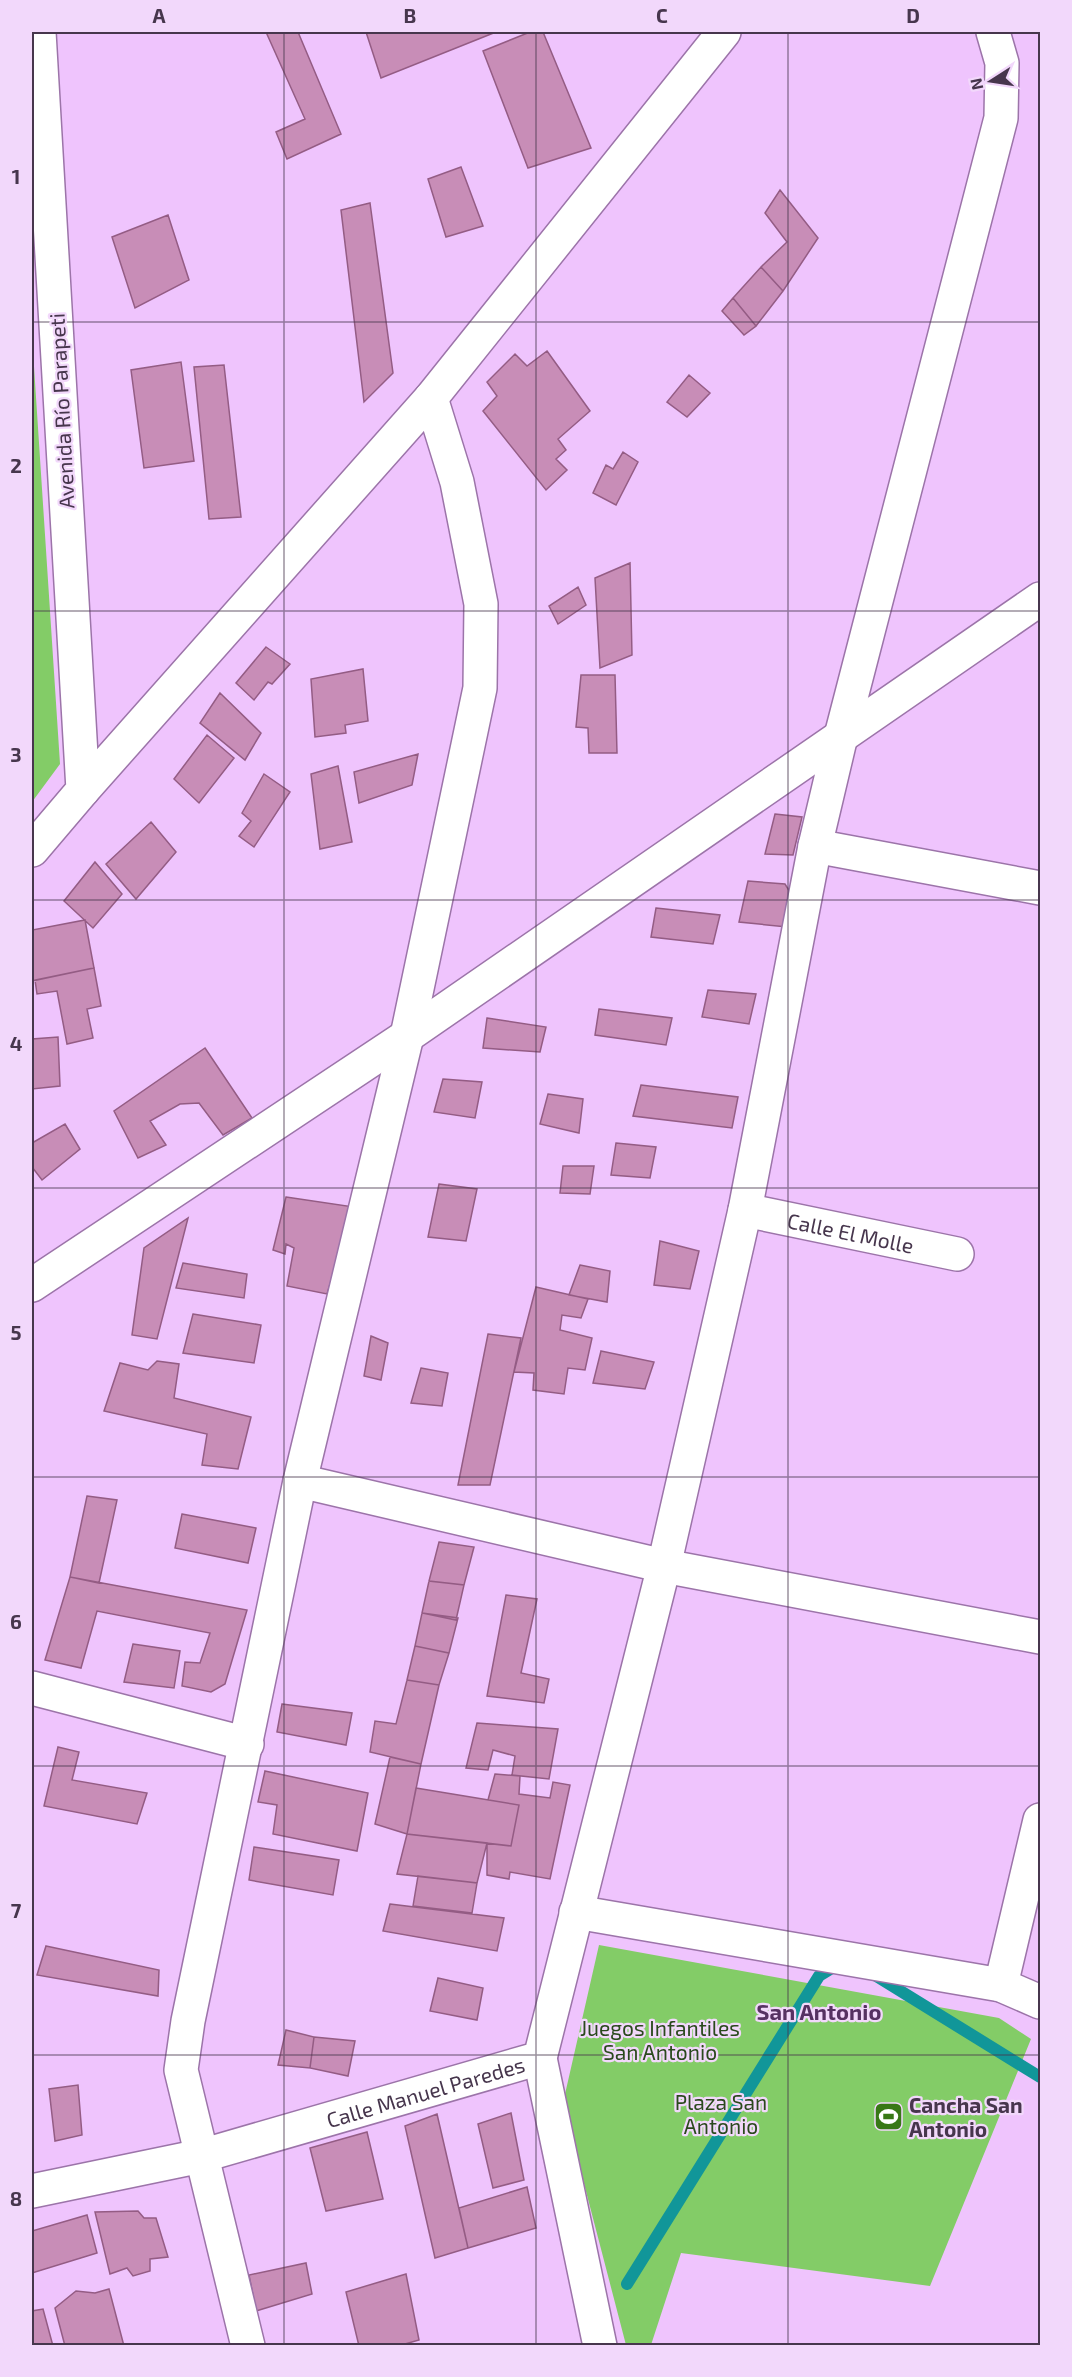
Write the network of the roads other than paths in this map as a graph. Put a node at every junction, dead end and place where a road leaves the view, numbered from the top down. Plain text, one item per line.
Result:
1 (39, 32) edge
2 (724, 32) edge
3 (993, 32) edge
4 (431, 398) junction
5 (1041, 599) edge
6 (841, 736) junction
7 (82, 790) junction
8 (816, 846) junction
9 (32, 850) edge
10 (1041, 888) edge
11 (407, 1036) junction
12 (745, 1210) junction
13 (957, 1254) dead end
14 (32, 1285) edge
15 (300, 1481) junction
16 (664, 1566) junction
17 (1041, 1637) edge
18 (32, 1688) edge
19 (247, 1744) junction
20 (1041, 1820) edge
21 (576, 1912) junction
22 (1001, 1985) junction
23 (1041, 2002) edge
24 (540, 2058) junction
25 (201, 2156) junction
26 (32, 2191) edge
27 (248, 2346) edge
28 (600, 2346) edge

1 - 7 street, Avenida Río Parapeti
2 - 4 street
3 - 6 street, Calle Manuel Paredes
4 - 7 street
4 - 11 street
5 - 6 street
6 - 8 street, Calle Manuel Paredes
6 - 11 street
7 - 9 street
8 - 10 street
8 - 12 street, Calle Manuel Paredes
11 - 14 street
11 - 15 street
12 - 13 street, Calle El Molle
12 - 16 street, Calle Manuel Paredes
15 - 16 street
15 - 19 street
16 - 17 street
16 - 21 street, Calle Manuel Paredes
18 - 19 street
19 - 25 street
20 - 22 street
21 - 22 street
21 - 24 street, Calle Manuel Paredes
22 - 23 street
24 - 25 street, Calle Manuel Paredes
24 - 28 street
25 - 26 street, Calle Manuel Paredes
25 - 27 street

